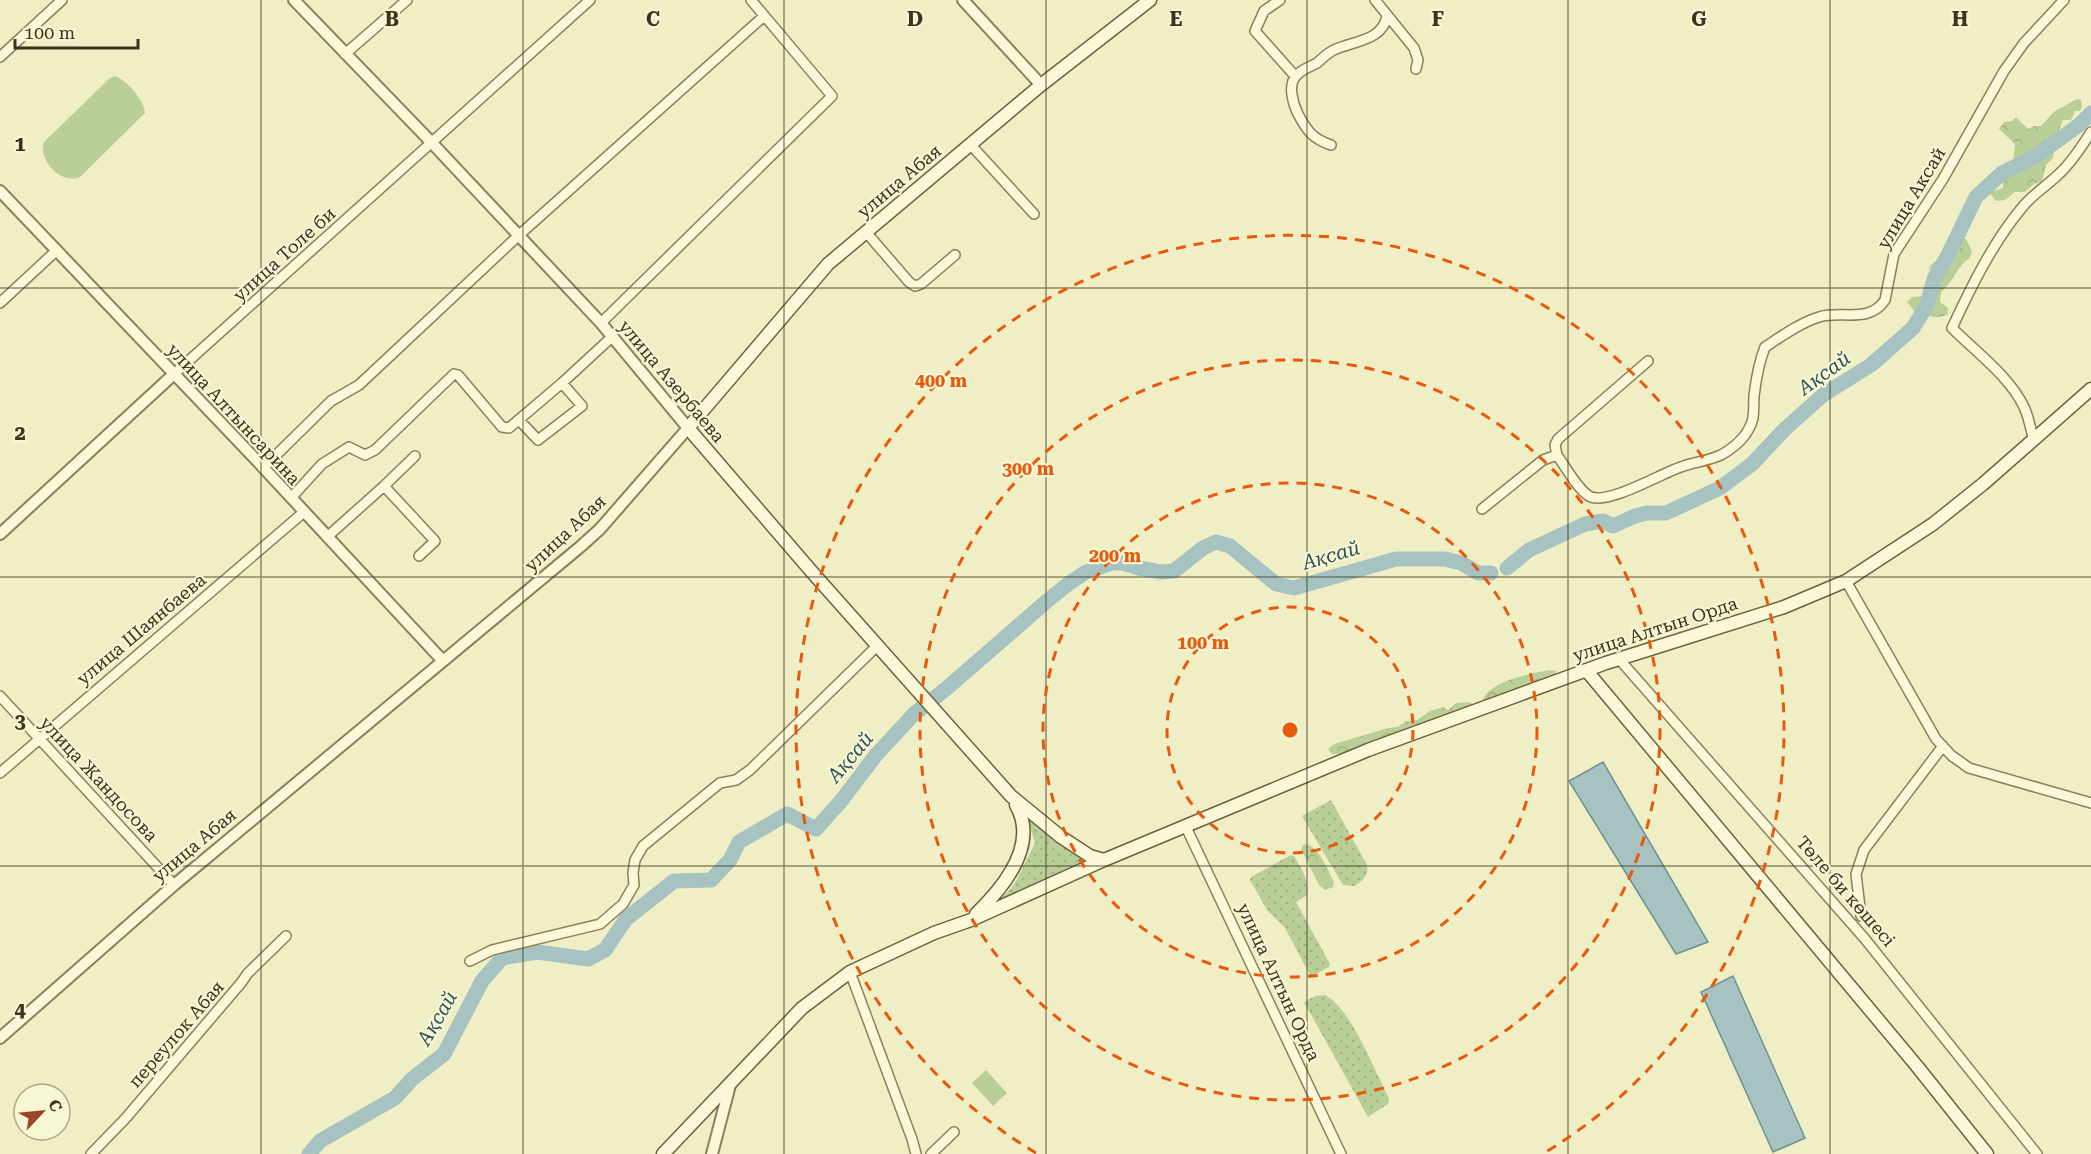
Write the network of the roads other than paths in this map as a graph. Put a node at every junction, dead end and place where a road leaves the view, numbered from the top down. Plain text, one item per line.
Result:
1 (62, 0) edge
2 (294, 0) edge
3 (407, 0) edge
4 (590, 0) edge
5 (751, 0) edge
6 (963, 0) edge
7 (1150, 0) edge
8 (1280, 0) edge
9 (1374, 0) edge
10 (2064, 0) edge
11 (764, 16) junction
12 (1387, 16) junction
13 (345, 54) junction
14 (0, 57) edge
15 (1416, 69) dead end
16 (1295, 76) junction
17 (1041, 85) junction
18 (2091, 132) edge
19 (432, 143) junction
20 (970, 144) junction
21 (1331, 145) dead end
22 (0, 191) edge
23 (1034, 214) dead end
24 (866, 232) junction
25 (518, 236) junction
26 (57, 250) junction
27 (956, 255) dead end
28 (0, 303) edge
29 (601, 323) junction
30 (613, 336) junction
31 (1648, 361) dead end
32 (174, 374) junction
33 (562, 383) junction
34 (2091, 389) edge
35 (519, 420) junction
36 (688, 428) junction
37 (2034, 438) junction
38 (1557, 455) junction
39 (415, 456) dead end
40 (263, 468) junction
41 (384, 486) junction
42 (291, 498) junction
43 (1482, 509) dead end
44 (304, 512) junction
45 (0, 534) edge
46 (327, 537) junction
47 (419, 556) dead end
48 (1846, 581) junction
49 (877, 646) junction
50 (1619, 659) junction
51 (443, 661) junction
52 (1586, 670) junction
53 (0, 696) edge
54 (39, 738) junction
55 (1943, 746) junction
56 (0, 773) edge
57 (1011, 796) junction
58 (2091, 803) edge
59 (1185, 825) junction
60 (1104, 860) junction
61 (174, 885) junction
62 (1861, 916) dead end
63 (971, 920) junction
64 (286, 936) dead end
65 (470, 961) dead end
66 (850, 972) junction
67 (0, 1038) edge
68 (730, 1084) junction
69 (954, 1132) dead end
70 (91, 1154) edge
71 (663, 1154) edge
72 (712, 1154) edge
73 (916, 1154) edge
74 (931, 1154) edge
75 (1341, 1154) edge
76 (1987, 1154) edge
77 (2037, 1154) edge

1 - 14 street
2 - 13 street, улица Азербаева
3 - 13 street
4 - 19 street, улица Толе би
5 - 11 street
6 - 17 street
7 - 17 main road, улица Абая
8 - 16 street
9 - 12 street
10 - 38 street, улица Аксай
11 - 25 street
11 - 29 street
12 - 15 street
12 - 16 street
13 - 19 street, улица Азербаева
16 - 21 street
17 - 20 main road, улица Абая
18 - 37 street
19 - 25 street, улица Азербаева
19 - 32 street, улица Толе би
20 - 23 street
20 - 24 main road, улица Абая
22 - 26 street, улица Алтынсарина
24 - 27 street
24 - 36 main road, улица Абая
25 - 29 street, улица Азербаева
25 - 40 street
26 - 28 street
26 - 32 street, улица Алтынсарина
29 - 30 street, улица Азербаева
30 - 33 street
30 - 36 street, улица Азербаева
31 - 38 street
32 - 40 street, улица Алтынсарина
32 - 45 street, улица Толе би
33 - 35 street
33 - 35 street
34 - 37 main road, улица Алтын Орда
35 - 42 street
36 - 49 main road, улица Азербаева
36 - 51 street, улица Абая
37 - 48 main road, улица Алтын Орда
38 - 43 street
39 - 41 street
40 - 42 street, улица Алтынсарина
41 - 46 street
41 - 47 street
42 - 44 street, улица Алтынсарина
44 - 46 street, улица Алтынсарина
44 - 54 street, улица Шаянбаева
46 - 51 street, улица Алтынсарина
48 - 50 main road, улица Алтын Орда
48 - 55 street
49 - 57 main road, улица Азербаева
49 - 65 street
50 - 52 main road, улица Алтын Орда
50 - 77 street, Төле би көшесі
51 - 61 street, улица Абая
52 - 59 main road, улица Алтын Орда
52 - 76 main road
53 - 54 street, улица Жандосова
54 - 56 street, улица Шаянбаева
54 - 61 street, улица Жандосова
55 - 58 street
55 - 62 street
57 - 60 main road, улица Азербаева
57 - 63 main road, улица Азербаева
59 - 60 main road, улица Алтын Орда
59 - 75 street, улица Алтын Орда
60 - 63 main road, улица Алтын Орда
61 - 67 street, улица Абая
63 - 66 main road, улица Алтын Орда
64 - 70 street, переулок Абая
66 - 68 main road, улица Алтын Орда
66 - 73 street
68 - 71 main road, улица Алтын Орда
68 - 72 street
69 - 74 street

